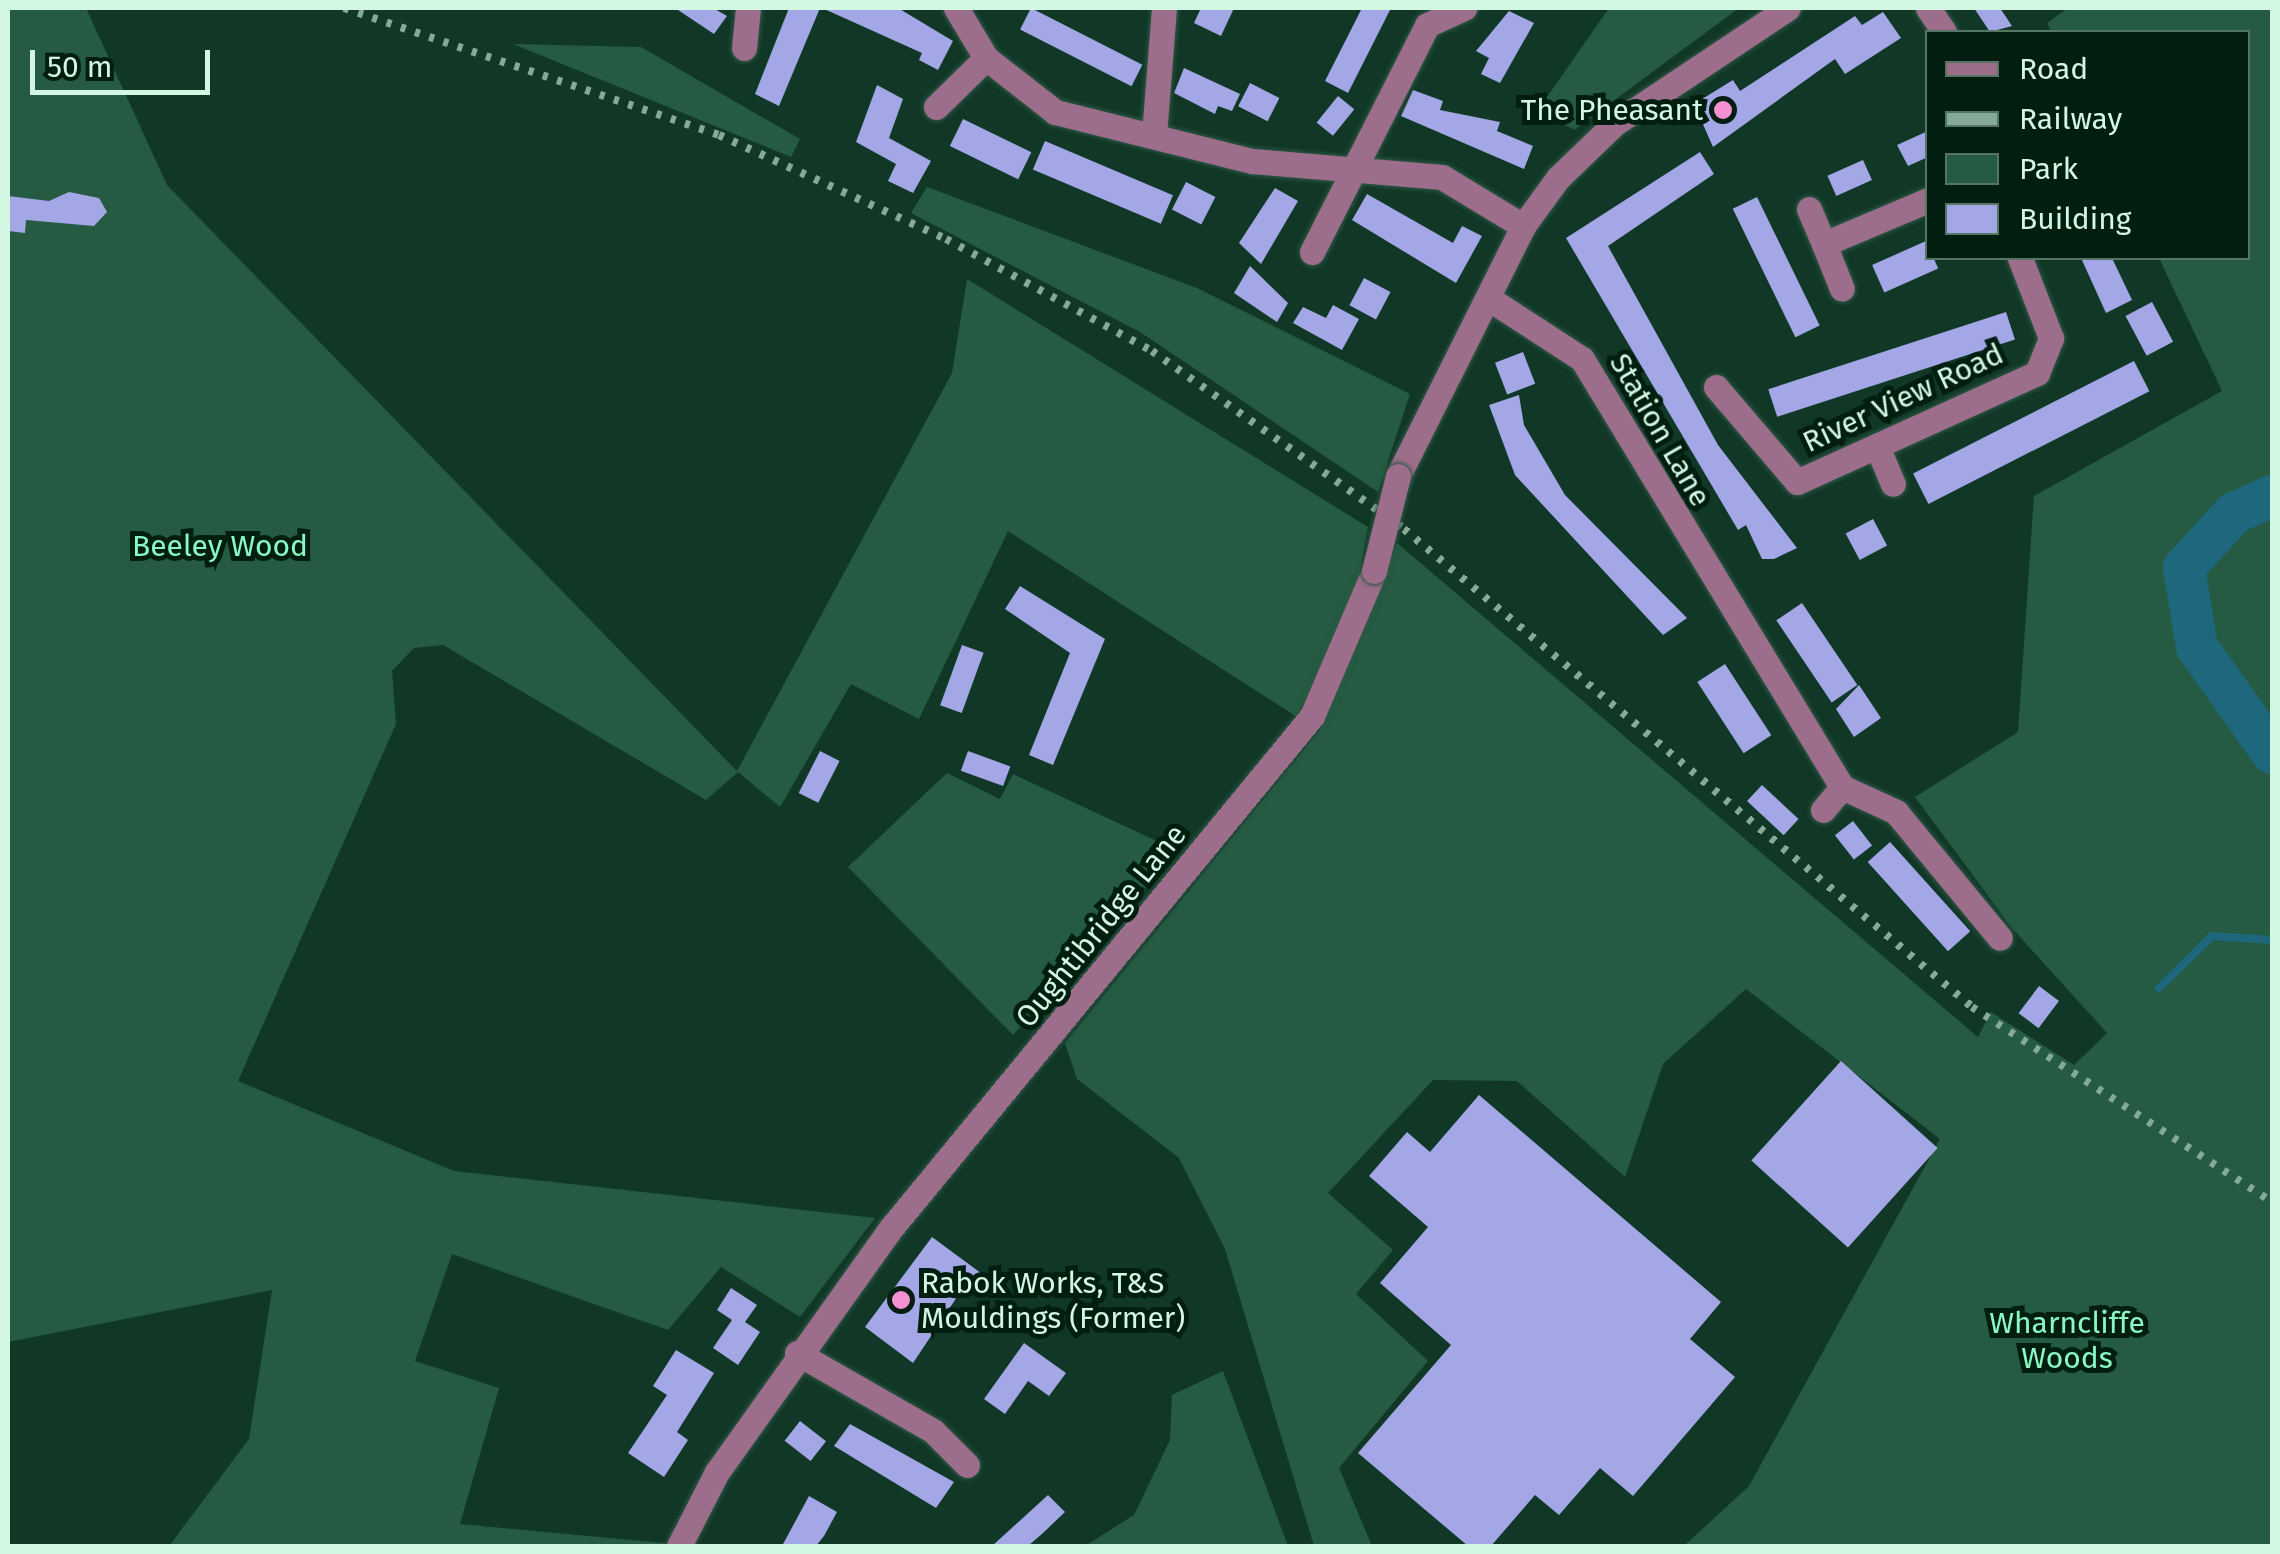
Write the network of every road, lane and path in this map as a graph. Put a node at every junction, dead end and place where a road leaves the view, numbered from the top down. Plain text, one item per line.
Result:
1 (748, 8) edge
2 (959, 8) edge
3 (1164, 8) edge
4 (1464, 8) edge
5 (1788, 8) edge
6 (1928, 8) edge
7 (1943, 30) edge
8 (744, 48) dead end
9 (986, 58) junction
10 (936, 107) dead end
11 (1154, 135) junction
12 (1360, 164) junction
13 (1925, 201) edge
14 (1809, 209) dead end
15 (1523, 226) junction
16 (1824, 244) junction
17 (1312, 252) dead end
18 (2021, 260) edge
19 (1842, 289) dead end
20 (1488, 298) junction
21 (1716, 387) dead end
22 (1877, 446) junction
23 (1893, 484) dead end
24 (1842, 787) junction
25 (1823, 810) dead end
26 (2000, 938) dead end
27 (798, 1354) junction
28 (967, 1465) dead end
29 (679, 1546) edge

1 - 8 street
2 - 9 street
3 - 11 street
4 - 12 street
5 - 15 street
6 - 7 street
9 - 10 street
9 - 11 street
11 - 12 street
12 - 15 street
12 - 17 street
13 - 16 street
14 - 16 street
15 - 20 street
16 - 19 street
18 - 22 street, River View Road
20 - 24 street, Station Lane
20 - 27 street, Oughtibridge Lane, bridge
21 - 22 street, River View Road
22 - 23 street
24 - 25 street
24 - 26 street
27 - 28 street
27 - 29 street, Oughtibridge Lane

